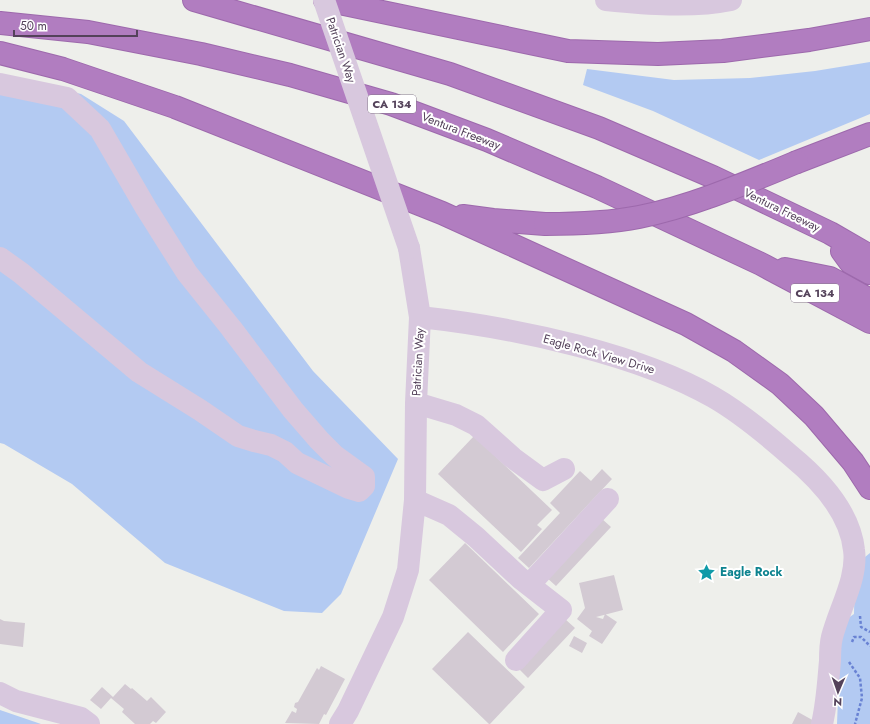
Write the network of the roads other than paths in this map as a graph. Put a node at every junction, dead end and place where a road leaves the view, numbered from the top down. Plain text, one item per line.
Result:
1 (194, 0) edge
2 (324, 0) edge
3 (606, 0) edge
4 (719, 1) edge
5 (0, 22) edge
6 (870, 29) edge
7 (870, 43) edge
8 (0, 53) edge
9 (658, 54) junction
10 (0, 84) edge
11 (870, 134) edge
12 (442, 213) junction
13 (830, 233) junction
14 (870, 256) edge
15 (0, 258) edge
16 (760, 264) junction
17 (870, 273) edge
18 (870, 300) edge
19 (420, 317) junction
20 (870, 322) edge
21 (416, 403) junction
22 (564, 469) dead end
23 (870, 488) edge
24 (608, 499) dead end
25 (415, 500) junction
26 (530, 585) junction
27 (516, 660) dead end
28 (0, 693) edge
29 (89, 724) edge
30 (340, 724) edge
31 (822, 724) edge

1 - 13 highway, Ventura Freeway
2 - 9 highway
2 - 19 street, Patrician Way, bridge
3 - 4 street
5 - 16 highway, Ventura Freeway / CA 134
6 - 9 highway
7 - 9 highway
8 - 12 highway
10 - 15 street
11 - 12 highway, bridge
12 - 23 highway
13 - 14 highway, Ventura Freeway
13 - 17 highway
16 - 18 highway
16 - 20 highway, Ventura Freeway / CA 134
19 - 21 street, Patrician Way
19 - 31 street, Eagle Rock View Drive
21 - 22 street
21 - 25 street, Patrician Way
24 - 26 street
25 - 26 street
25 - 30 street, Patrician Way
26 - 27 street
28 - 29 street

